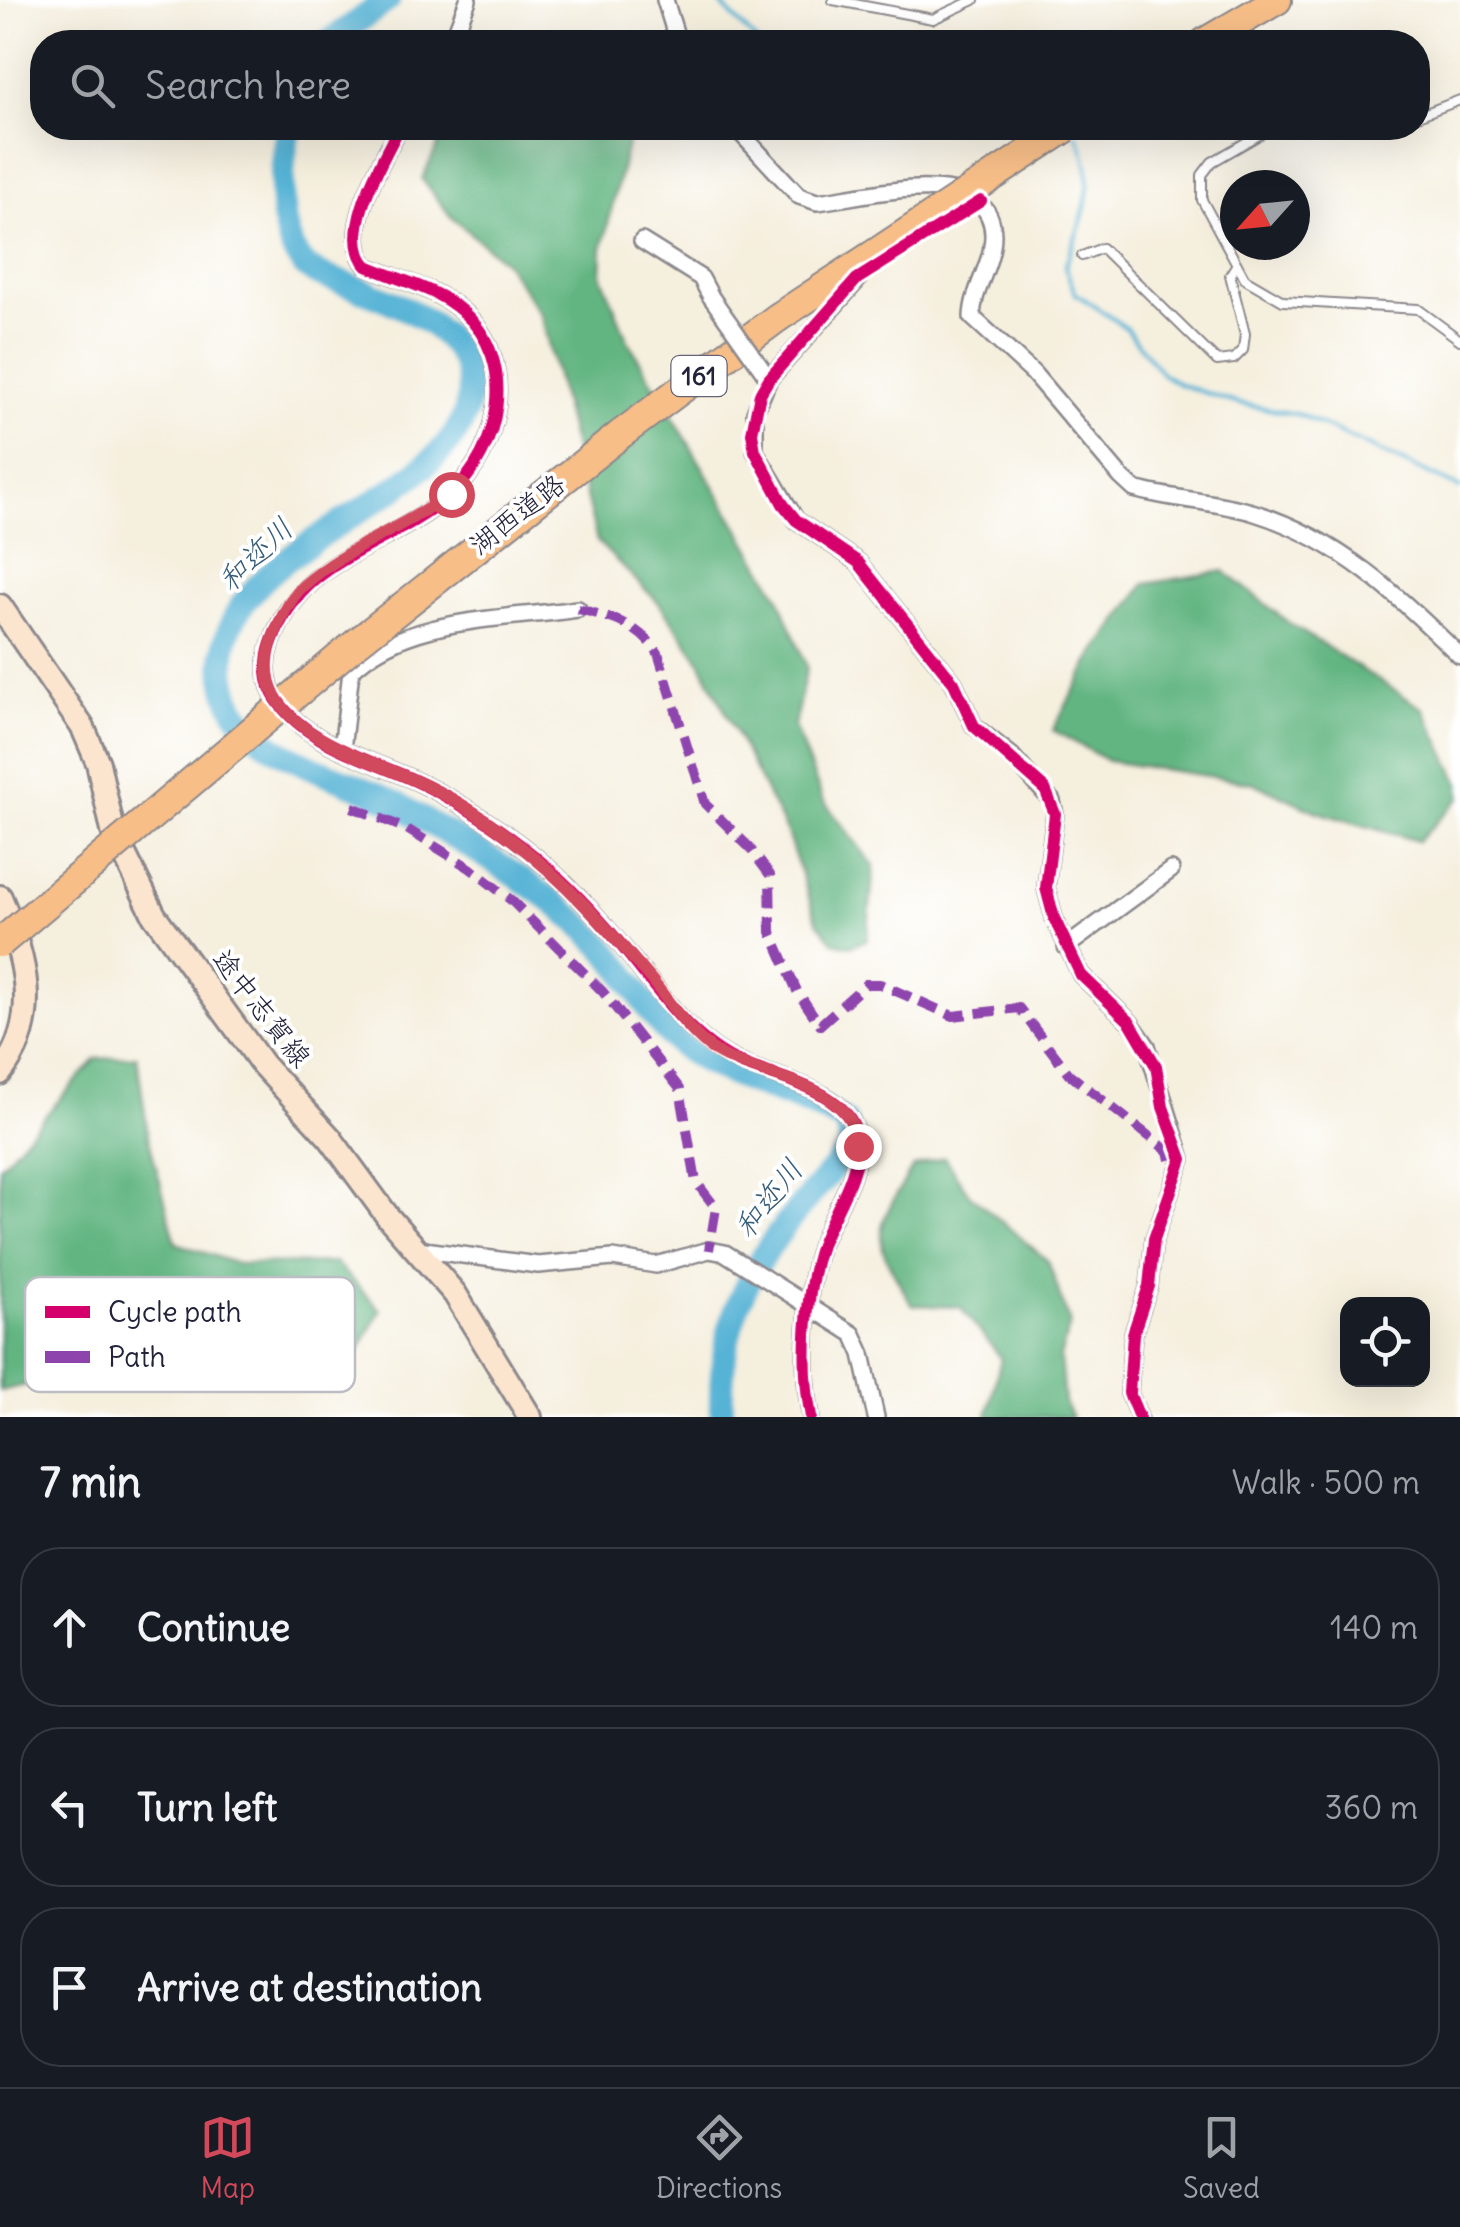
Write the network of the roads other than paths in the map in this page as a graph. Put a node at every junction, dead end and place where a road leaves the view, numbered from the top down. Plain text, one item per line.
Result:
1 (468, 0) edge
2 (665, 0) edge
3 (834, 0) edge
4 (974, 0) edge
5 (1260, 0) edge
6 (1277, 0) edge
7 (457, 30) edge
8 (674, 30) edge
9 (1214, 30) edge
10 (1225, 30) edge
11 (1460, 100) edge
12 (1430, 111) edge
13 (394, 140) edge
14 (747, 140) edge
15 (1048, 140) edge
16 (1250, 140) edge
17 (981, 200) junction
18 (642, 241) dead end
19 (1082, 256) dead end
20 (1237, 264) junction
21 (1460, 340) edge
22 (769, 378) junction
23 (0, 606) edge
24 (578, 610) dead end
25 (1460, 656) edge
26 (342, 750) junction
27 (1171, 870) dead end
28 (0, 896) edge
29 (0, 943) edge
30 (1066, 948) junction
31 (0, 1073) edge
32 (416, 1249) junction
33 (808, 1305) junction
34 (530, 1417) edge
35 (811, 1417) edge
36 (876, 1417) edge
37 (1138, 1417) edge

1 - 7 street
2 - 8 street
3 - 4 lane
5 - 9 highway
6 - 10 highway
11 - 12 lane
13 - 26 street
14 - 17 street
15 - 29 highway, 湖西道路 / 161, bridge
16 - 20 lane
17 - 22 street
17 - 25 street
18 - 22 street, bridge
19 - 20 lane
20 - 21 lane
22 - 30 street
23 - 32 main road, 途中志賀線
24 - 26 street
26 - 33 street
27 - 30 street
28 - 31 main road
30 - 37 street
32 - 33 street
32 - 34 main road, 途中志賀線
33 - 35 street
33 - 36 street

